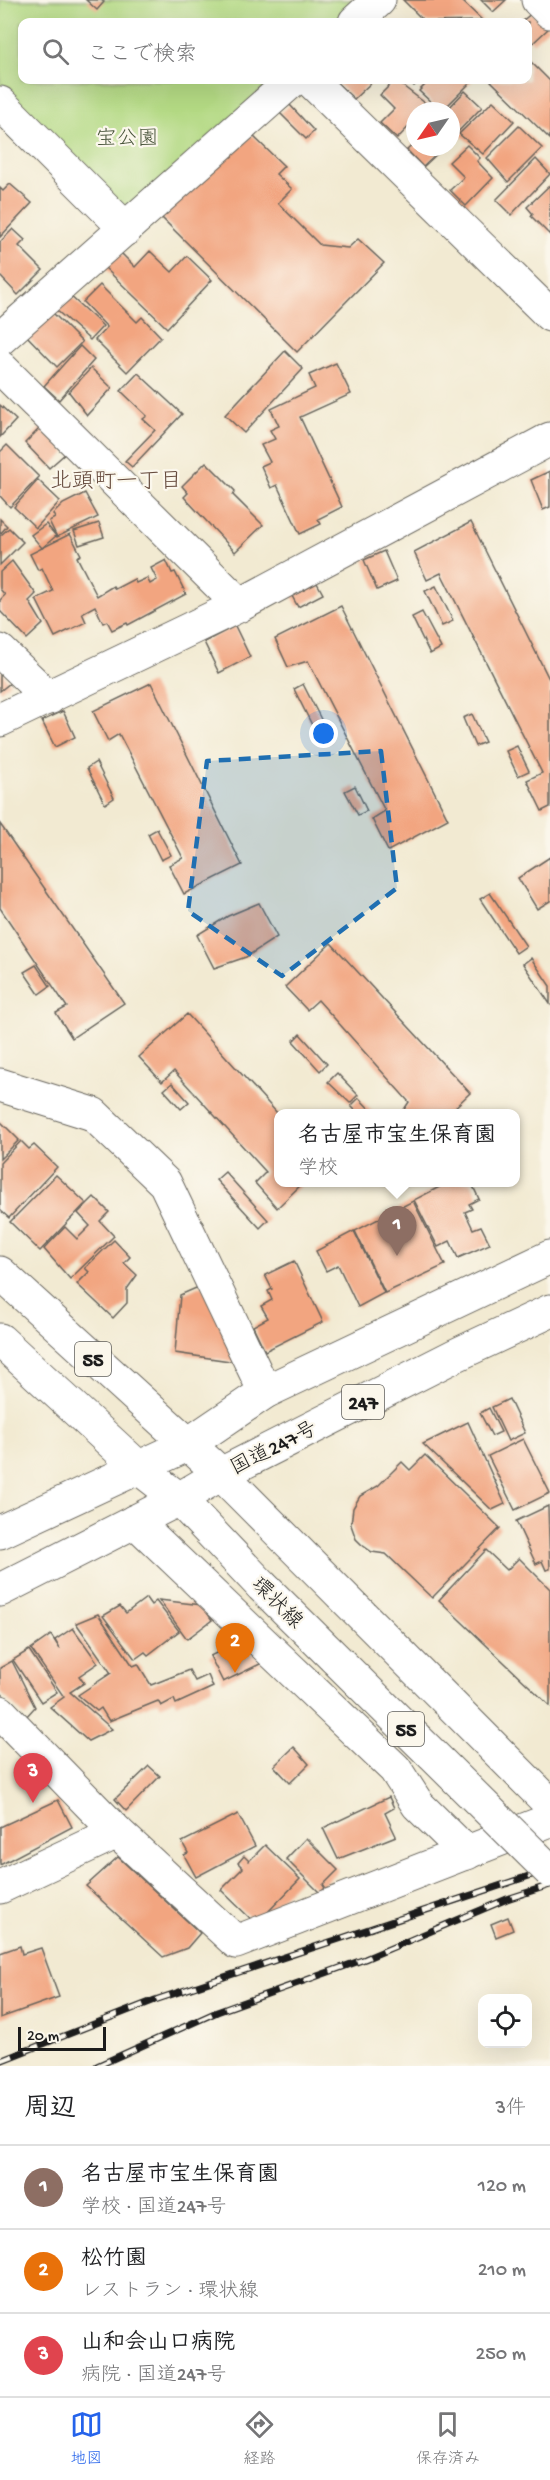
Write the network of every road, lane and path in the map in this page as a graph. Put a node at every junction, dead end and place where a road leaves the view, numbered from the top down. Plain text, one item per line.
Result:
1 (379, 0) edge
2 (538, 0) edge
3 (550, 12) edge
4 (359, 18) edge
5 (289, 84) edge
6 (314, 84) edge
7 (0, 103) edge
8 (126, 229) junction
9 (550, 315) edge
10 (0, 339) edge
11 (0, 367) edge
12 (550, 439) edge
13 (240, 605) junction
14 (0, 651) edge
15 (49, 698) junction
16 (0, 720) edge
17 (0, 1085) edge
18 (550, 1257) edge
19 (0, 1273) edge
20 (550, 1311) edge
21 (0, 1340) edge
22 (265, 1392) junction
23 (187, 1444) junction
24 (139, 1468) junction
25 (220, 1474) junction
26 (179, 1499) junction
27 (135, 1521) junction
28 (0, 1532) edge
29 (0, 1590) edge
30 (0, 1712) edge
31 (550, 1804) edge
32 (550, 1820) edge
33 (117, 1832) junction
34 (466, 1853) junction
35 (550, 1871) edge
36 (0, 1887) edge

1 - 4 main road
2 - 3 main road
5 - 8 main road
6 - 9 main road
7 - 8 main road
8 - 10 main road
11 - 13 main road
12 - 13 main road
13 - 15 main road
14 - 15 main road
15 - 16 main road
17 - 22 main road
18 - 22 main road, 247
19 - 23 main road, 55
20 - 25 main road, 国道247号 / 247
21 - 24 main road, 環状線 / 55
22 - 23 main road, 247
23 - 24 main road, 247
23 - 25 main road, 55
24 - 26 main road, 環状線 / 55
24 - 28 main road, 247
25 - 26 main road, 国道247号 / 247
25 - 31 main road, 55
26 - 27 main road, 国道247号 / 247
26 - 35 main road, 環状線 / 55, bridge
27 - 29 main road, 国道247号 / 247
27 - 34 main road
30 - 33 main road
32 - 34 main road
33 - 34 main road
33 - 36 main road

